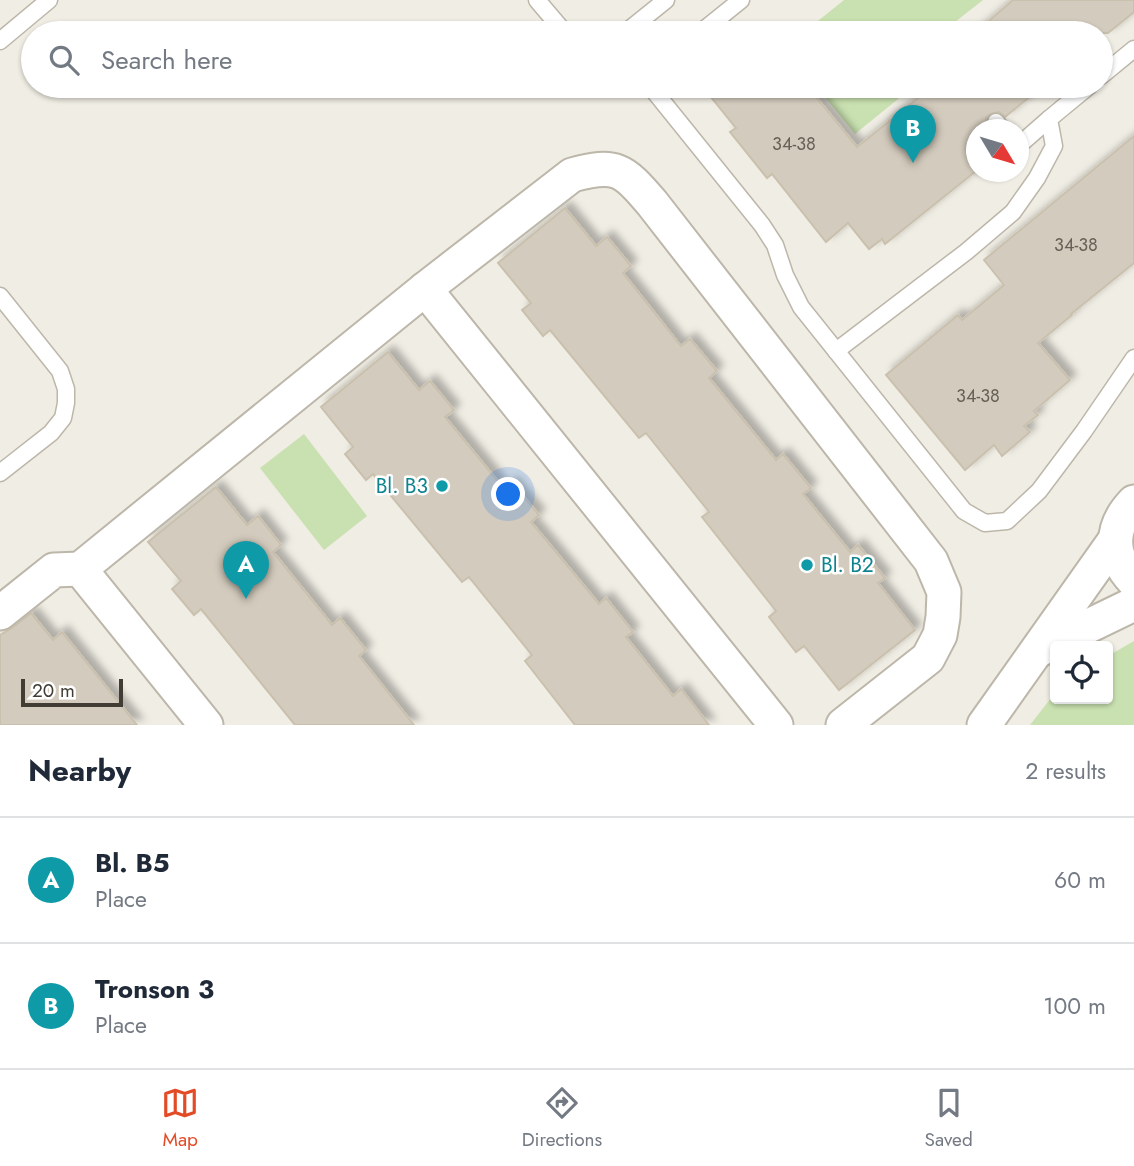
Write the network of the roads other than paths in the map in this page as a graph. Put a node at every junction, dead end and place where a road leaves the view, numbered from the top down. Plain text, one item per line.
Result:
1 (50, 0) edge
2 (537, 0) edge
3 (666, 0) edge
4 (741, 0) edge
5 (24, 21) edge
6 (555, 21) edge
7 (640, 21) edge
8 (716, 21) edge
9 (21, 24) edge
10 (0, 41) edge
11 (1134, 49) edge
12 (1113, 66) edge
13 (660, 98) edge
14 (1075, 98) edge
15 (1049, 119) junction
16 (1029, 136) edge
17 (425, 289) junction
18 (0, 296) edge
19 (836, 351) junction
20 (1134, 358) edge
21 (0, 473) edge
22 (1134, 502) edge
23 (1115, 540) junction
24 (80, 569) junction
25 (1134, 581) edge
26 (1134, 604) edge
27 (0, 613) edge
28 (1034, 653) junction
29 (992, 713) edge
30 (206, 725) edge
31 (776, 725) edge
32 (843, 725) edge
33 (968, 725) edge

1 - 5 lane
2 - 6 lane
3 - 7 lane
4 - 8 lane
9 - 10 lane
11 - 12 lane
13 - 19 lane
14 - 15 lane
15 - 16 lane
15 - 19 lane
17 - 24 street
17 - 31 street
17 - 32 street
18 - 21 lane
19 - 20 lane
22 - 23 street
23 - 25 street
23 - 28 street
24 - 27 street
24 - 30 street
26 - 28 street
28 - 29 street
29 - 33 lane

